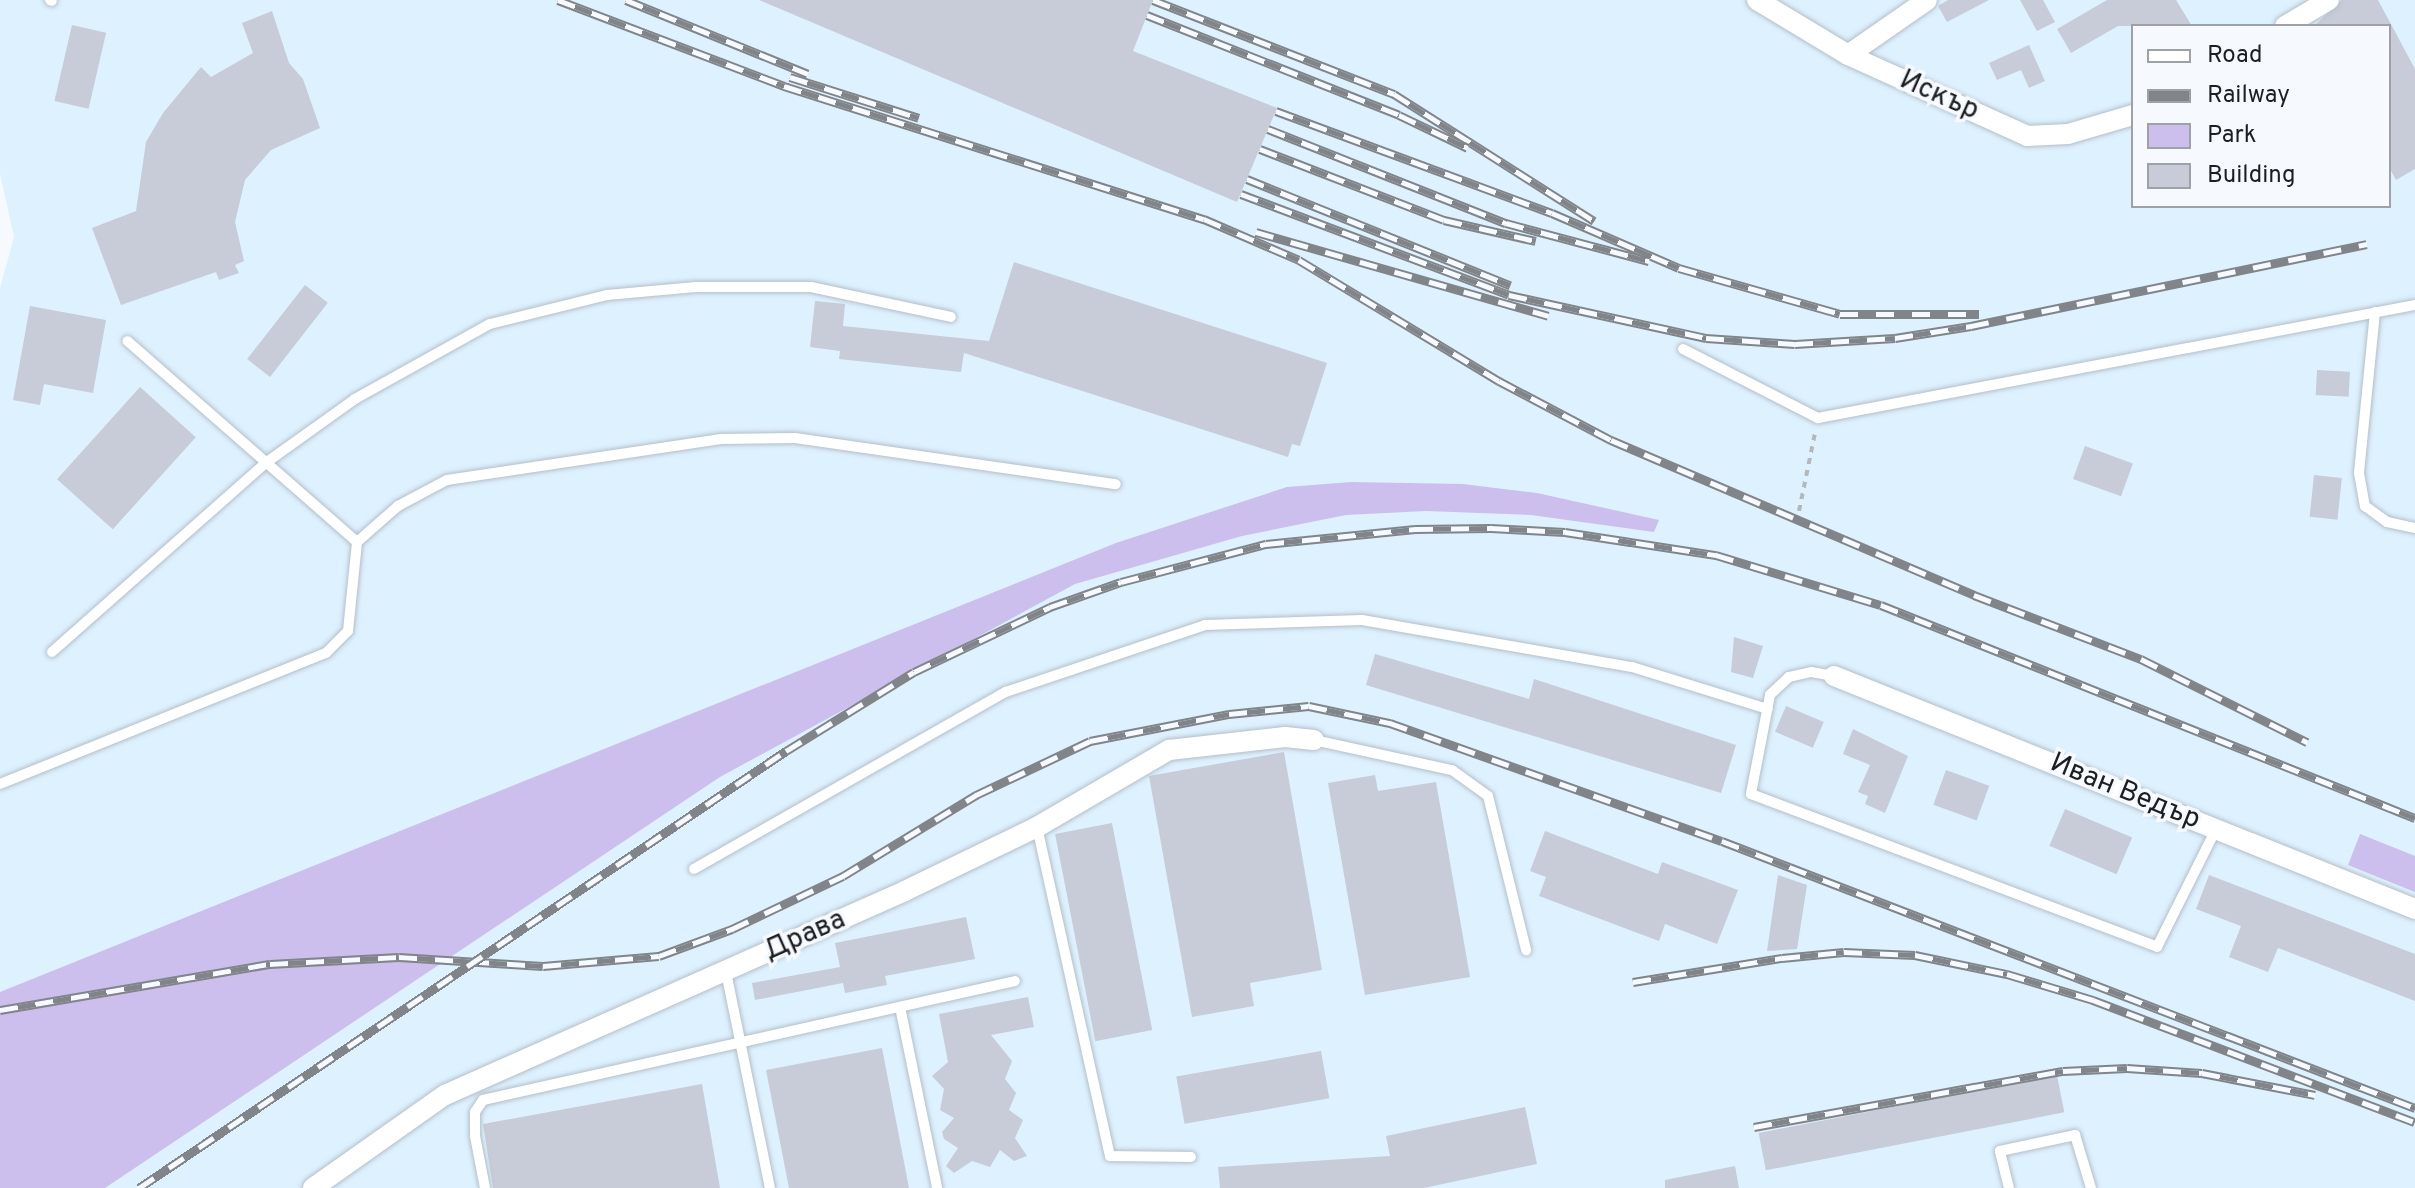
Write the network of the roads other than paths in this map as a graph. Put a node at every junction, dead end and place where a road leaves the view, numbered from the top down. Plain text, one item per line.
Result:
1 (1757, 0) edge
2 (1927, 0) edge
3 (2329, 0) edge
4 (2288, 24) edge
5 (1848, 55) junction
6 (2131, 116) edge
7 (2415, 305) edge
8 (2375, 312) junction
9 (951, 317) dead end
10 (127, 341) dead end
11 (1683, 349) dead end
12 (267, 462) junction
13 (1116, 484) dead end
14 (2415, 528) edge
15 (357, 542) junction
16 (52, 652) dead end
17 (1834, 676) joint
18 (1768, 709) junction
19 (1314, 740) joint
20 (0, 784) edge
21 (1037, 827) junction
22 (2216, 829) junction
23 (694, 869) dead end
24 (2415, 909) edge
25 (1526, 950) dead end
26 (726, 972) junction
27 (1015, 981) dead end
28 (900, 1007) junction
29 (740, 1041) junction
30 (1191, 1157) dead end
31 (313, 1188) edge
32 (485, 1188) edge
33 (770, 1188) edge
34 (937, 1188) edge
35 (2009, 1188) edge
36 (2091, 1188) edge

1 - 5 street, Искър
2 - 5 street
3 - 4 street
5 - 6 street, Искър
7 - 8 lane
8 - 11 lane
8 - 14 lane
9 - 12 lane
10 - 12 lane
12 - 15 lane
12 - 16 lane
13 - 15 lane
15 - 20 lane
17 - 18 lane
17 - 22 street, Иван Ведър
18 - 22 lane
18 - 23 lane
19 - 21 street, Драва
19 - 25 lane
21 - 26 street, Драва
21 - 30 lane
22 - 24 street, Иван Ведър
26 - 29 lane
26 - 31 street, Драва
27 - 28 lane
28 - 29 lane
28 - 34 lane
29 - 32 lane
29 - 33 lane
35 - 36 lane

